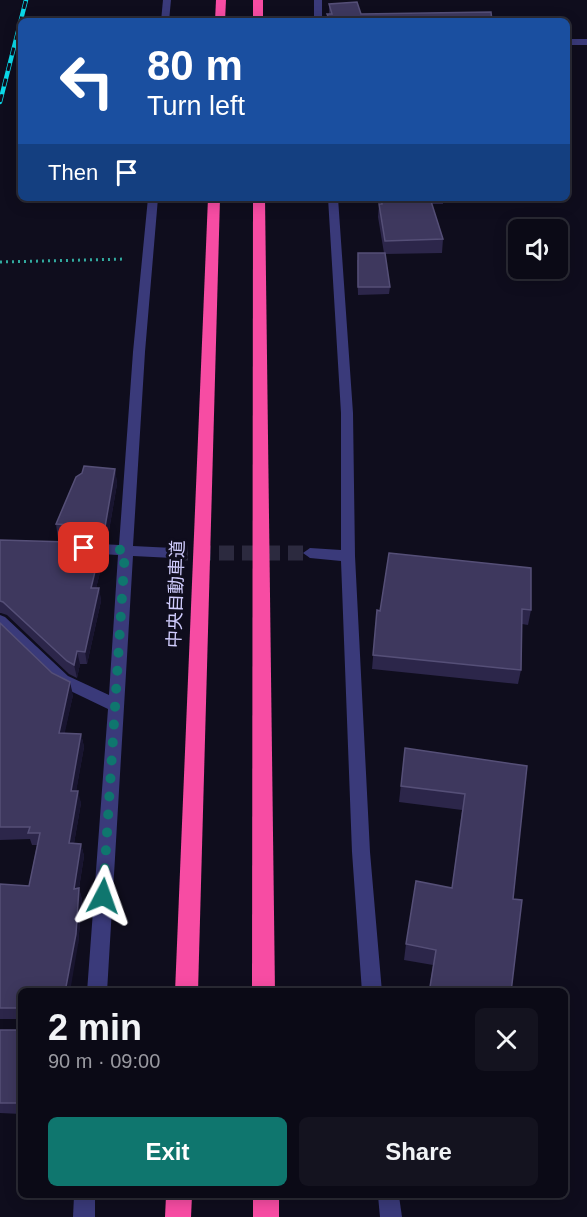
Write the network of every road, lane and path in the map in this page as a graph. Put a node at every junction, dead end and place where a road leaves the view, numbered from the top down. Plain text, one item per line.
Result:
1 (167, 0) edge
2 (220, 0) edge
3 (258, 0) edge
4 (318, 0) edge
5 (165, 18) edge
6 (220, 18) edge
7 (258, 18) edge
8 (318, 18) edge
9 (570, 42) edge
10 (587, 42) edge
11 (153, 201) edge
12 (214, 201) edge
13 (259, 201) edge
14 (333, 201) edge
15 (148, 259) junction
16 (0, 262) edge
17 (68, 547) edge
18 (125, 550) junction
19 (310, 552) tunnel mouth
20 (173, 553) tunnel mouth
21 (348, 556) junction
22 (0, 621) edge
23 (116, 706) junction
24 (97, 988) edge
25 (186, 988) edge
26 (264, 988) edge
27 (372, 988) edge
28 (85, 1198) edge
29 (179, 1198) edge
30 (266, 1198) edge
31 (389, 1198) edge
32 (84, 1217) edge
33 (178, 1217) edge
34 (266, 1217) edge
35 (391, 1217) edge

1 - 5 street
2 - 6 highway
3 - 7 highway
4 - 8 street
9 - 10 street
11 - 15 street
12 - 25 highway, 中央自動車道
13 - 26 highway
14 - 21 street
15 - 16 path
15 - 18 street
17 - 18 street
18 - 20 street
18 - 23 street
19 - 21 street
21 - 27 street
22 - 23 street
23 - 24 street
28 - 32 street
29 - 33 highway
30 - 34 highway
31 - 35 street

